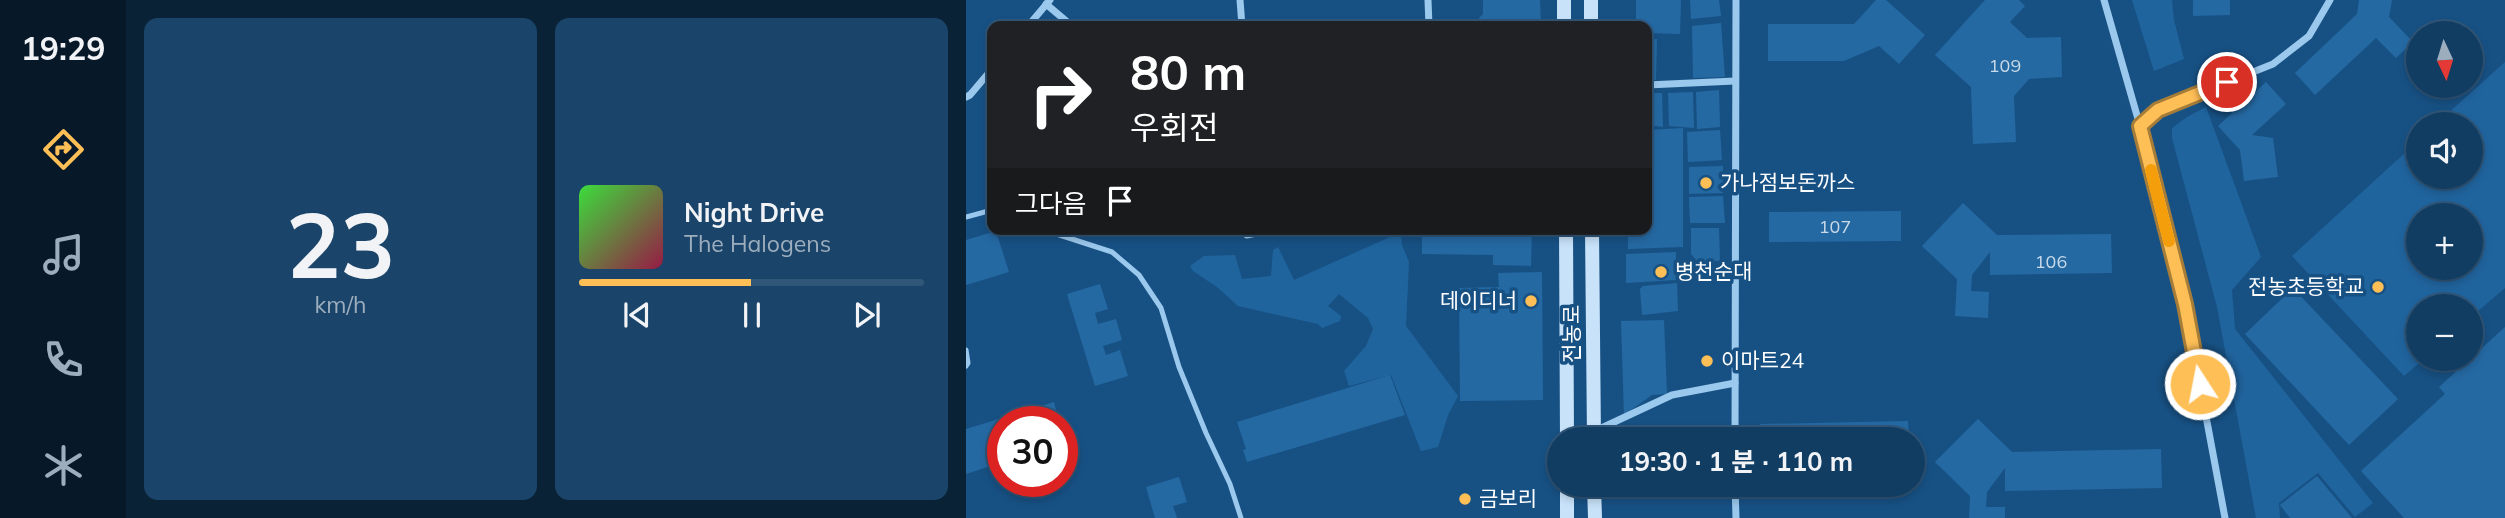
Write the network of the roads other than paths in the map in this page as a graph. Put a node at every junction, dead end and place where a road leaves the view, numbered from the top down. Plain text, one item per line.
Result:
1 (1240, 0) edge
2 (1428, 0) edge
3 (1564, 0) edge
4 (1591, 0) edge
5 (1737, 0) edge
6 (2104, 0) edge
7 (2330, 0) edge
8 (1048, 2) edge
9 (1032, 21) edge
10 (1067, 21) edge
11 (1242, 21) edge
12 (1429, 21) edge
13 (1564, 21) edge
14 (1591, 21) edge
15 (987, 75) edge
16 (1734, 82) junction
17 (1652, 85) edge
18 (966, 97) edge
19 (2140, 126) junction
20 (987, 211) edge
21 (966, 217) edge
22 (1060, 235) edge
23 (1566, 235) edge
24 (1592, 235) edge
25 (966, 350) edge
26 (966, 366) edge
27 (1735, 383) junction
28 (1567, 427) edge
29 (1594, 427) edge
30 (1610, 427) edge
31 (1735, 427) edge
32 (1567, 497) edge
33 (1594, 497) edge
34 (1735, 497) edge
35 (1241, 518) edge
36 (1567, 518) edge
37 (1595, 518) edge
38 (1736, 518) edge
39 (2225, 518) edge

1 - 11 street
2 - 12 street
3 - 13 main road
4 - 14 main road
5 - 16 street
6 - 19 street
7 - 19 street
8 - 9 street
8 - 10 street
15 - 18 street
16 - 17 street
16 - 27 street
19 - 39 street
20 - 21 lane
22 - 35 lane
23 - 28 main road, 전농로
24 - 29 main road, 전농로
25 - 26 lane
27 - 30 street
27 - 31 street
32 - 36 main road
33 - 37 main road
34 - 38 street

